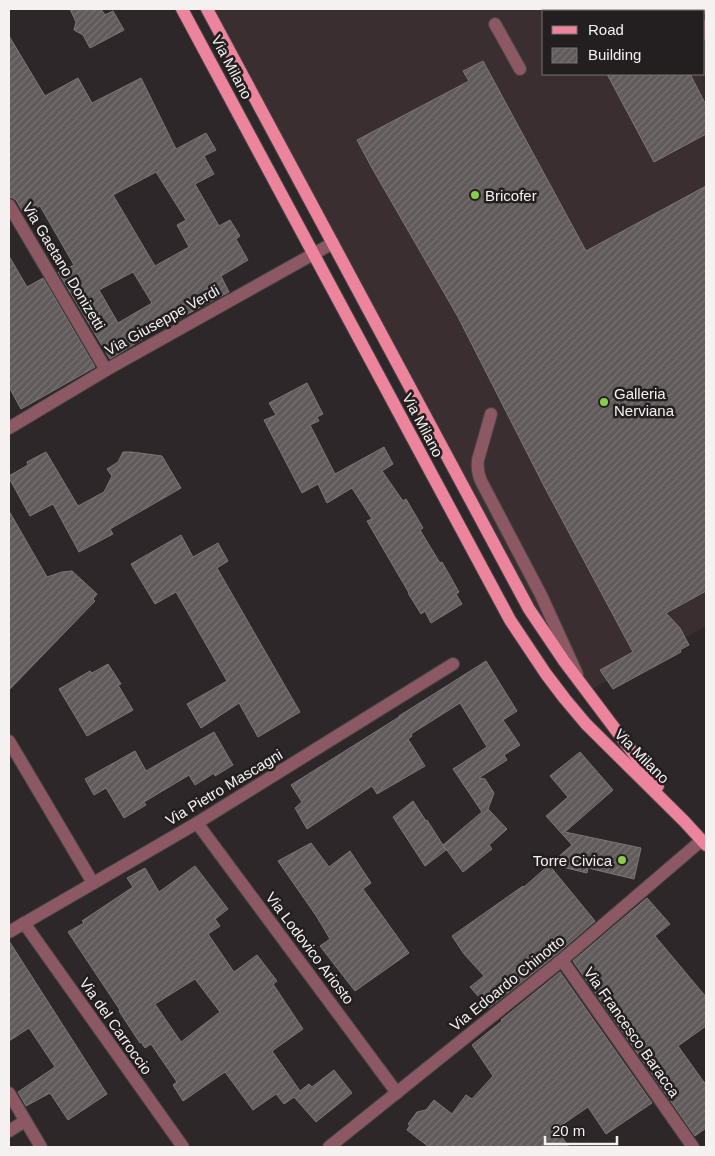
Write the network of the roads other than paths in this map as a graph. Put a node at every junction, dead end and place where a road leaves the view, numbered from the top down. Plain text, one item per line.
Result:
1 (182, 9) edge
2 (207, 9) edge
3 (494, 24) dead end
4 (520, 69) dead end
5 (9, 205) edge
6 (332, 243) junction
7 (313, 254) junction
8 (106, 370) junction
9 (491, 414) dead end
10 (9, 428) edge
11 (453, 664) dead end
12 (583, 686) junction
13 (9, 741) edge
14 (684, 821) junction
15 (197, 823) junction
16 (704, 842) edge
17 (93, 883) junction
18 (24, 923) junction
19 (9, 932) edge
20 (562, 960) junction
21 (9, 1093) edge
22 (397, 1093) junction
23 (25, 1121) junction
24 (9, 1131) edge
25 (41, 1147) edge
26 (182, 1147) edge
27 (329, 1147) edge
28 (693, 1147) edge

1 - 7 main road, Via Milano
2 - 6 main road, Via Milano
3 - 4 street
5 - 8 street, Via Gaetano Donizetti
6 - 7 street, Via Giuseppe Verdi
6 - 12 main road, Via Milano
7 - 8 street, Via Giuseppe Verdi
7 - 14 main road, Via Milano
8 - 10 street, Via Giuseppe Verdi
9 - 12 street
11 - 15 street, Via Pietro Mascagni
12 - 14 main road, Via Milano
13 - 17 street
14 - 16 main road, Via Milano
15 - 17 street, Via Pietro Mascagni
15 - 22 street, Via Lodovico Ariosto
16 - 20 street, Via Edoardo Chinotto
17 - 18 street, Via Pietro Mascagni
18 - 19 street, Via Pietro Mascagni
18 - 26 street, Via del Carroccio
20 - 22 street, Via Edoardo Chinotto
20 - 28 street, Via Francesco Baracca
21 - 23 street
22 - 27 street, Via Edoardo Chinotto
23 - 24 street
23 - 25 street

